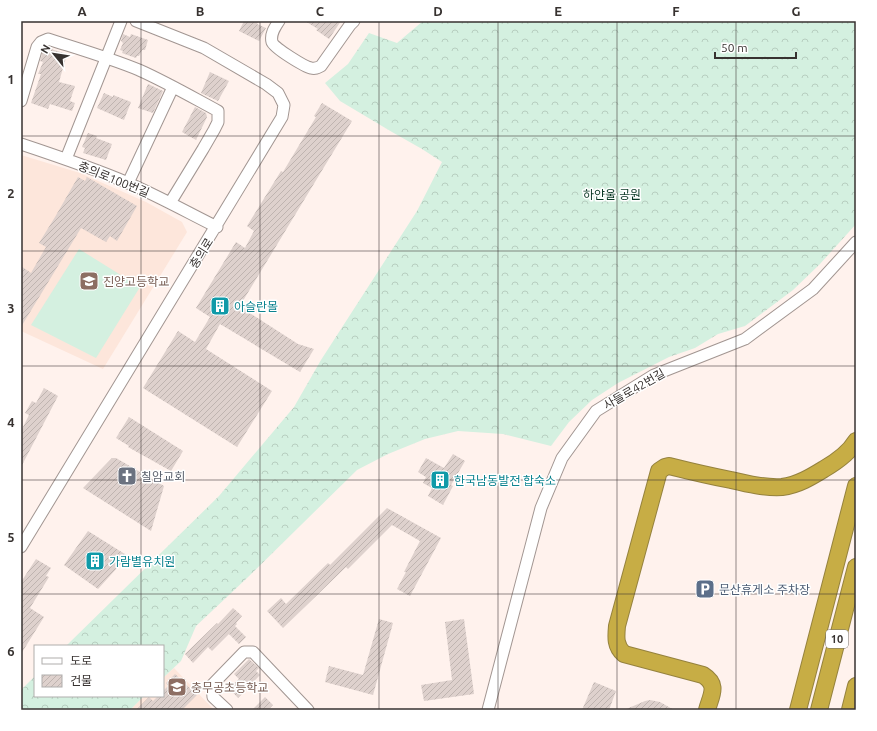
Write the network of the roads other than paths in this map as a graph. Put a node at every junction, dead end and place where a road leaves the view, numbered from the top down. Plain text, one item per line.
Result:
1 (121, 21) edge
2 (136, 21) edge
3 (279, 21) edge
4 (354, 21) edge
5 (106, 58) junction
6 (173, 87) junction
7 (21, 100) edge
8 (21, 144) edge
9 (66, 159) junction
10 (128, 183) junction
11 (170, 203) junction
12 (217, 227) junction
13 (856, 242) edge
14 (856, 441) edge
15 (856, 486) edge
16 (21, 547) edge
17 (856, 567) edge
18 (856, 686) edge
19 (227, 710) edge
20 (308, 710) edge
21 (488, 710) edge
22 (707, 710) edge
23 (798, 710) edge
24 (819, 710) edge
25 (850, 710) edge

1 - 5 street, 충의로100번길
2 - 12 street, 충의로
3 - 4 street
5 - 6 street
5 - 7 street
5 - 9 street, 충의로100번길
6 - 10 street
6 - 11 street
8 - 9 street
9 - 10 street, 충의로100번길
10 - 11 street, 충의로100번길
11 - 12 street, 충의로100번길
12 - 16 street, 충의로
13 - 21 street, 사들로42번길
14 - 22 highway
15 - 23 highway
17 - 24 highway, 10
18 - 25 highway
19 - 20 street

